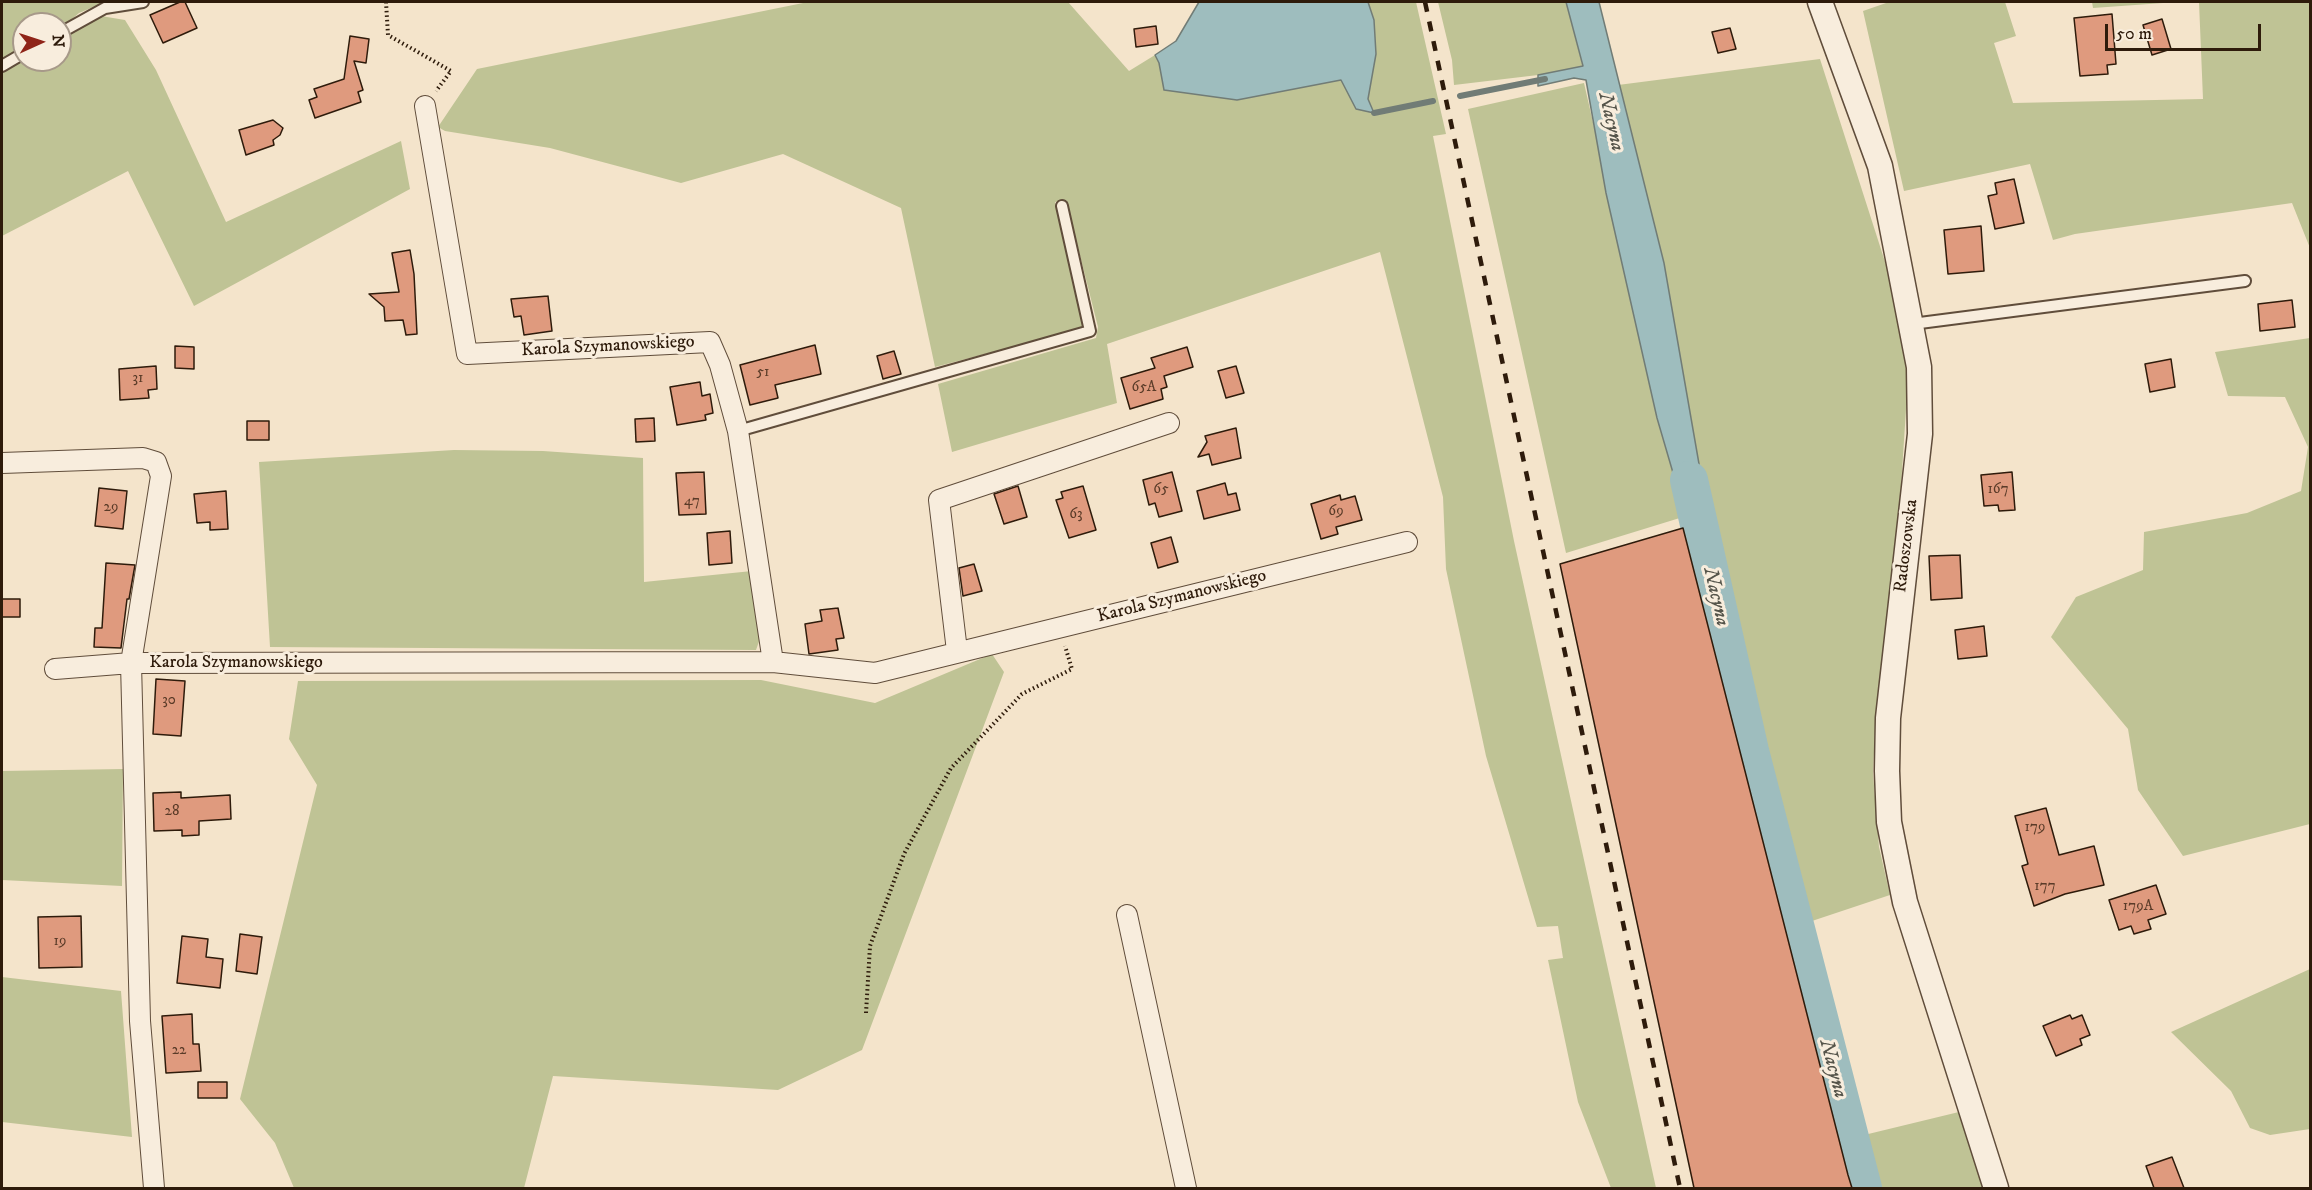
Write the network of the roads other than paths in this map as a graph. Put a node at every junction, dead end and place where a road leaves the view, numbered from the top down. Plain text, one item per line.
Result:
1 (143, 2) edge
2 (1820, 2) edge
3 (72, 26) edge
4 (424, 106) road end
5 (1062, 206) dead end
6 (2245, 281) dead end
7 (1912, 324) junction
8 (1169, 423) dead end
9 (738, 431) junction
10 (2, 463) edge
11 (1407, 542) dead end
12 (957, 651) junction
13 (773, 662) junction
14 (131, 663) junction
15 (55, 669) dead end
16 (1127, 915) dead end
17 (154, 1188) edge
18 (1186, 1188) edge
19 (1996, 1188) edge

1 - 3 lane
2 - 7 street, Radoszowska
4 - 9 street, Karola Szymanowskiego
5 - 9 lane
6 - 7 lane
7 - 19 street, Radoszowska
8 - 12 street
9 - 13 street, Karola Szymanowskiego
10 - 14 street, Karola Szymanowskiego
11 - 12 street, Karola Szymanowskiego
12 - 13 street, Karola Szymanowskiego
13 - 14 street, Karola Szymanowskiego
14 - 15 street, Karola Szymanowskiego
14 - 17 street, Karola Szymanowskiego
16 - 18 street

